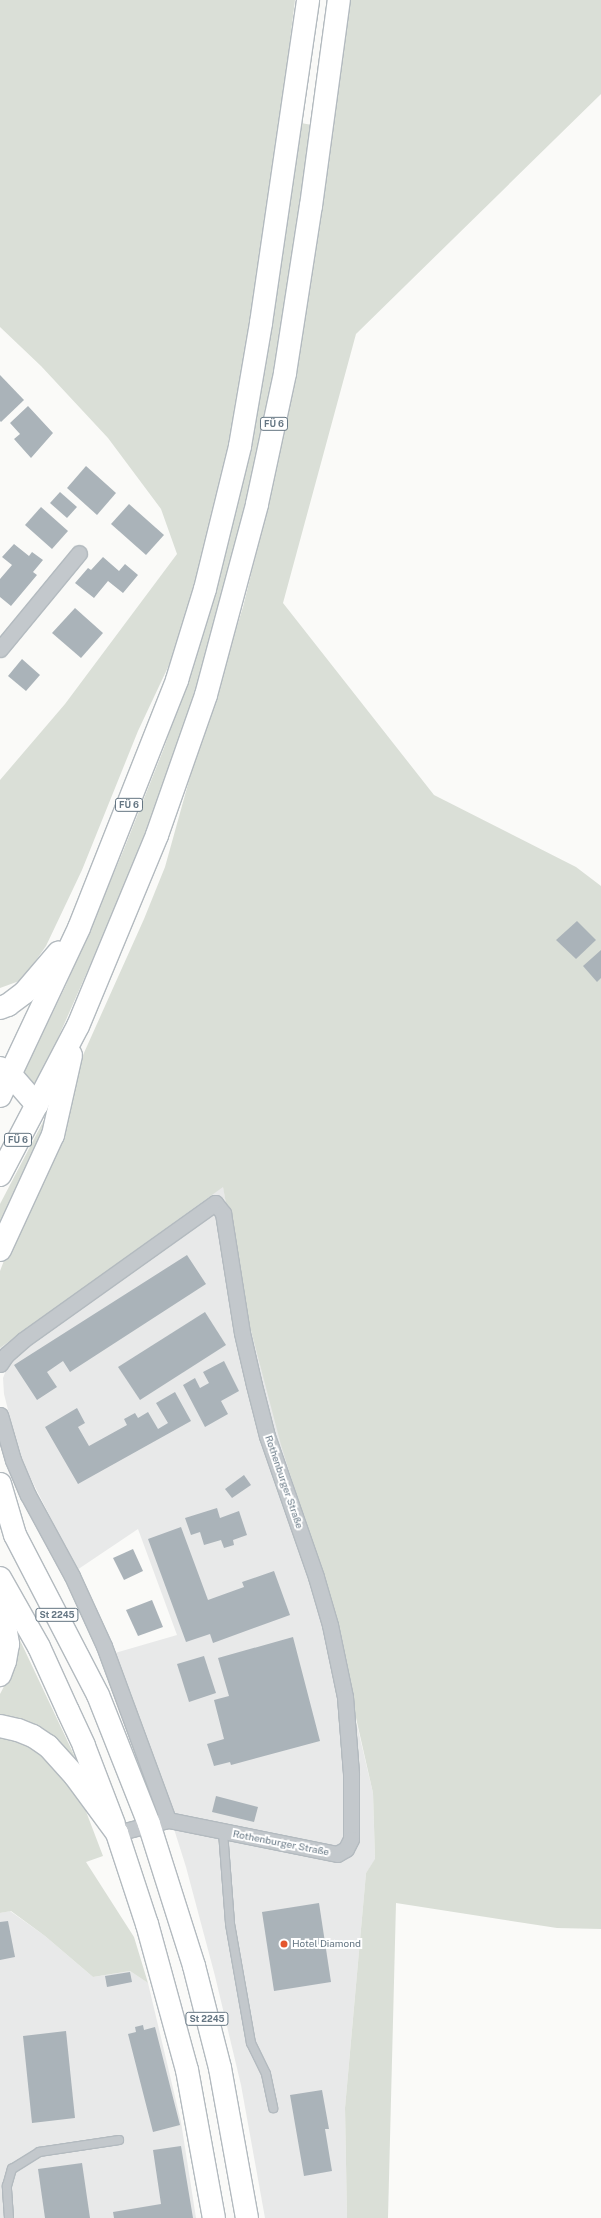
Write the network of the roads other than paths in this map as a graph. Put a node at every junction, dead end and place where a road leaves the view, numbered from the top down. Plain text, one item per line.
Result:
1 (308, 0) edge
2 (339, 0) edge
3 (79, 552) dead end
4 (0, 649) edge
5 (79, 928) junction
6 (0, 1008) edge
7 (78, 1026) junction
8 (5, 1071) edge
9 (0, 1096) edge
10 (37, 1105) junction
11 (0, 1175) edge
12 (0, 1250) edge
13 (0, 1364) edge
14 (0, 1416) edge
15 (0, 1484) edge
16 (0, 1510) edge
17 (15, 1535) junction
18 (0, 1578) edge
19 (0, 1594) edge
20 (0, 1675) edge
21 (0, 1726) edge
22 (158, 1822) junction
23 (223, 1832) junction
24 (117, 1833) junction
25 (273, 2108) dead end
26 (119, 2140) dead end
27 (9, 2218) edge
28 (214, 2218) edge
29 (247, 2218) edge

1 - 5 main road, FÜ 6
2 - 7 main road, FÜ 6
3 - 4 street
5 - 6 main road
5 - 8 main road, FÜ 6
7 - 10 main road, FÜ 6
7 - 12 main road
8 - 9 main road, FÜ 6
8 - 10 main road
10 - 11 main road, FÜ 6
13 - 23 street, Rothenburger Straße
14 - 22 street
15 - 17 main road
16 - 17 main road, St 2245
17 - 22 main road, St 2245
18 - 24 main road, St 2245
19 - 20 main road
21 - 24 main road
22 - 23 street, Rothenburger Straße
22 - 24 street, Rothenburger Straße
22 - 29 main road, St 2245
23 - 25 lane
24 - 28 main road, St 2245
26 - 27 lane

